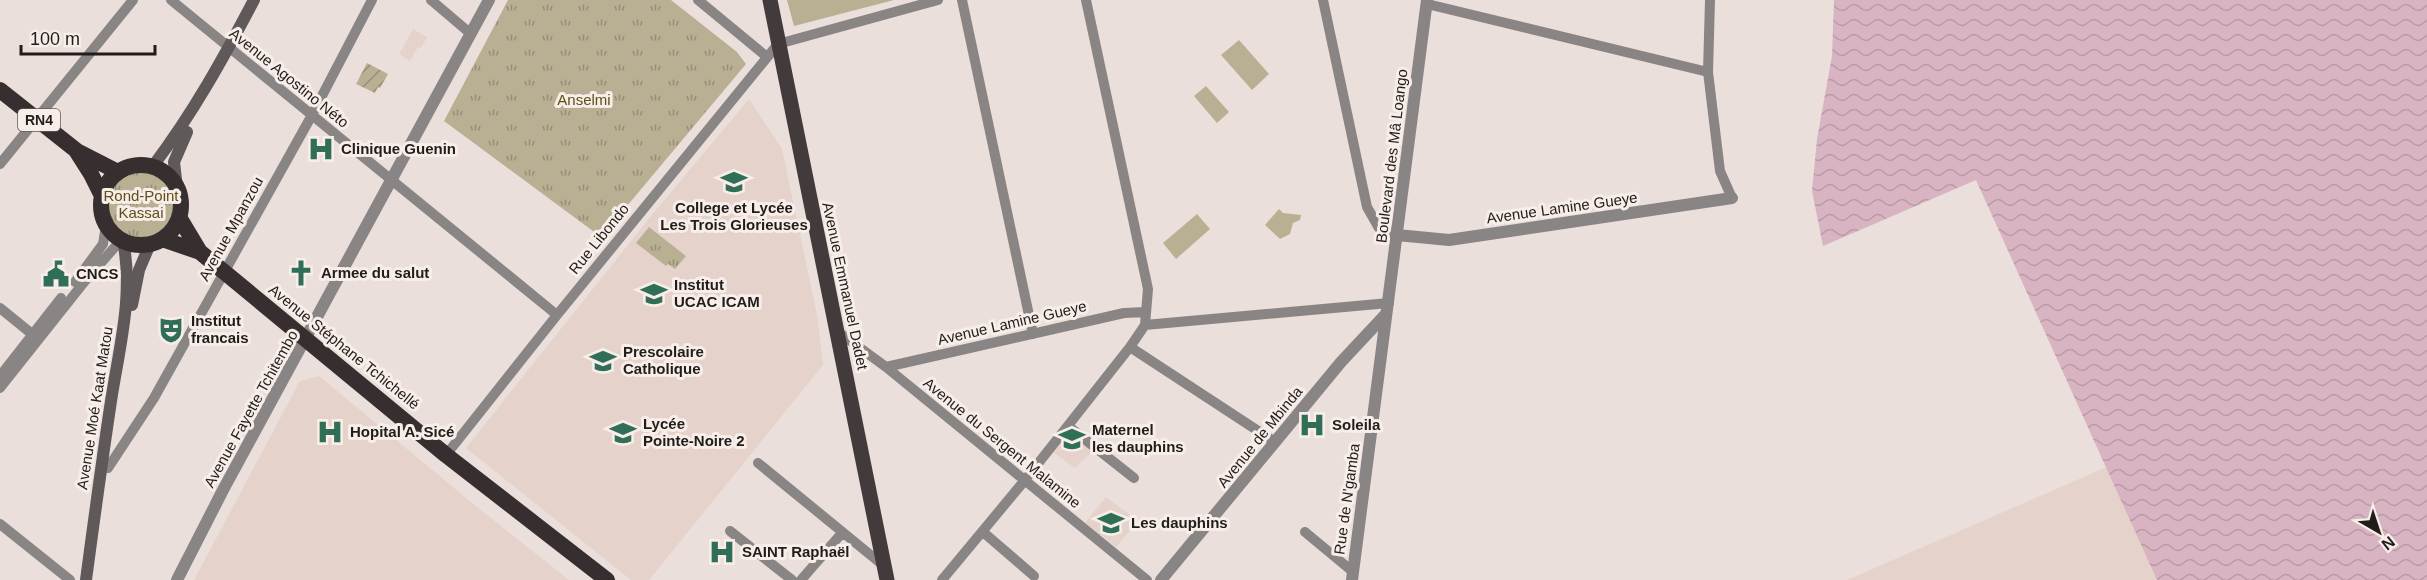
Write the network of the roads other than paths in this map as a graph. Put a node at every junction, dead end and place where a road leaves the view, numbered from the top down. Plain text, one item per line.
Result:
1 (133, 0) edge
2 (171, 0) edge
3 (254, 0) edge
4 (372, 0) edge
5 (431, 0) edge
6 (489, 0) edge
7 (698, 0) edge
8 (770, 0) edge
9 (938, 0) edge
10 (962, 0) edge
11 (1086, 0) edge
12 (1323, 0) edge
13 (1710, 0) edge
14 (1427, 2) edge
15 (471, 34) junction
16 (778, 44) junction
17 (229, 48) junction
18 (767, 57) junction
19 (1708, 72) junction
20 (0, 90) edge
21 (201, 98) junction
22 (312, 115) junction
23 (37, 119) junction
24 (77, 151) junction
25 (0, 164) edge
26 (153, 166) junction
27 (118, 172) junction
28 (392, 179) junction
29 (177, 188) junction
30 (102, 196) junction
31 (1732, 198) joint
32 (179, 217) junction
33 (106, 225) junction
34 (1397, 235) junction
35 (122, 241) junction
36 (156, 242) junction
37 (200, 252) junction
38 (224, 272) junction
39 (0, 308) edge
40 (1387, 309) junction
41 (1146, 312) junction
42 (557, 315) junction
43 (1144, 325) junction
44 (837, 330) junction
45 (32, 334) junction
46 (1033, 334) junction
47 (306, 339) junction
48 (1130, 347) junction
49 (886, 367) junction
50 (0, 376) edge
51 (0, 388) edge
52 (1068, 426) junction
53 (1275, 442) junction
54 (446, 454) junction
55 (758, 463) dead end
56 (108, 468) junction
57 (1134, 478) dead end
58 (1025, 480) junction
59 (0, 524) edge
60 (730, 531) dead end
61 (983, 532) junction
62 (1305, 532) dead end
63 (842, 533) junction
64 (885, 573) edge
65 (1352, 575) edge
66 (1034, 576) dead end
67 (70, 580) edge
68 (86, 580) edge
69 (94, 580) edge
70 (177, 580) edge
71 (607, 580) edge
72 (792, 580) edge
73 (801, 580) edge
74 (942, 580) edge
75 (1147, 580) edge
76 (1161, 580) edge

1 - 23 street
2 - 17 street, Avenue Agostino Néto
3 - 17 main road
4 - 22 street, Avenue Mpanzou
5 - 15 street
6 - 15 street, Avenue Fayette Tchitembo
7 - 18 street
8 - 16 main road, Avenue Emmanuel Dadet
9 - 16 street
10 - 46 street
11 - 41 street
12 - 34 street
13 - 19 street
14 - 19 street
14 - 34 street, Boulevard des Mâ Loango
15 - 28 street, Avenue Fayette Tchitembo
16 - 18 street, Rue Libondo
16 - 44 main road, Avenue Emmanuel Dadet
17 - 21 main road
17 - 22 street, Avenue Agostino Néto
18 - 42 street, Rue Libondo
19 - 31 street
20 - 23 highway, RN4
21 - 26 main road
21 - 29 main road
22 - 28 street, Avenue Agostino Néto
22 - 38 street, Avenue Mpanzou
23 - 24 highway, RN4
23 - 25 street
24 - 27 highway, RN4
24 - 30 highway, RN4
26 - 27 highway
26 - 29 highway
27 - 30 highway
28 - 42 street, Avenue Agostino Néto
28 - 47 street, Avenue Fayette Tchitembo
29 - 32 highway
30 - 33 highway, RN4
31 - 34 street, Avenue Lamine Gueye
32 - 36 highway
32 - 37 highway, Avenue Stéphane Tchichellé
33 - 35 highway
33 - 45 street
34 - 40 street, Boulevard des Mâ Loango
35 - 36 highway
35 - 51 street
35 - 68 main road, Avenue Moé Kaat Matou
36 - 37 highway, Avenue Stéphane Tchichellé
36 - 56 main road, Avenue Moé Kaat Matou
37 - 38 highway, Avenue Stéphane Tchichellé
38 - 47 highway, Avenue Stéphane Tchichellé
38 - 56 street, Avenue Mpanzou
39 - 45 street
40 - 43 street
40 - 53 street, Avenue de Mbinda
40 - 65 street, Rue de N'gamba
41 - 43 street
41 - 46 street, Avenue Lamine Gueye
42 - 54 street, Rue Libondo
43 - 48 street
44 - 49 street, Avenue du Sergent Malamine
44 - 64 main road, Avenue Emmanuel Dadet
45 - 50 street
46 - 49 street, Avenue Lamine Gueye
47 - 54 highway, Avenue Stéphane Tchichellé
47 - 70 street, Avenue Fayette Tchitembo
48 - 52 street
48 - 53 street
49 - 58 street, Avenue du Sergent Malamine
52 - 57 street
52 - 58 street
53 - 76 street, Avenue de Mbinda
54 - 71 highway, Avenue Stéphane Tchichellé
55 - 63 street
56 - 69 main road, Avenue Moé Kaat Matou
58 - 61 street
58 - 75 street, Avenue du Sergent Malamine
59 - 67 street
60 - 72 street
61 - 66 street
61 - 74 street
62 - 65 street
63 - 64 street
63 - 73 street

